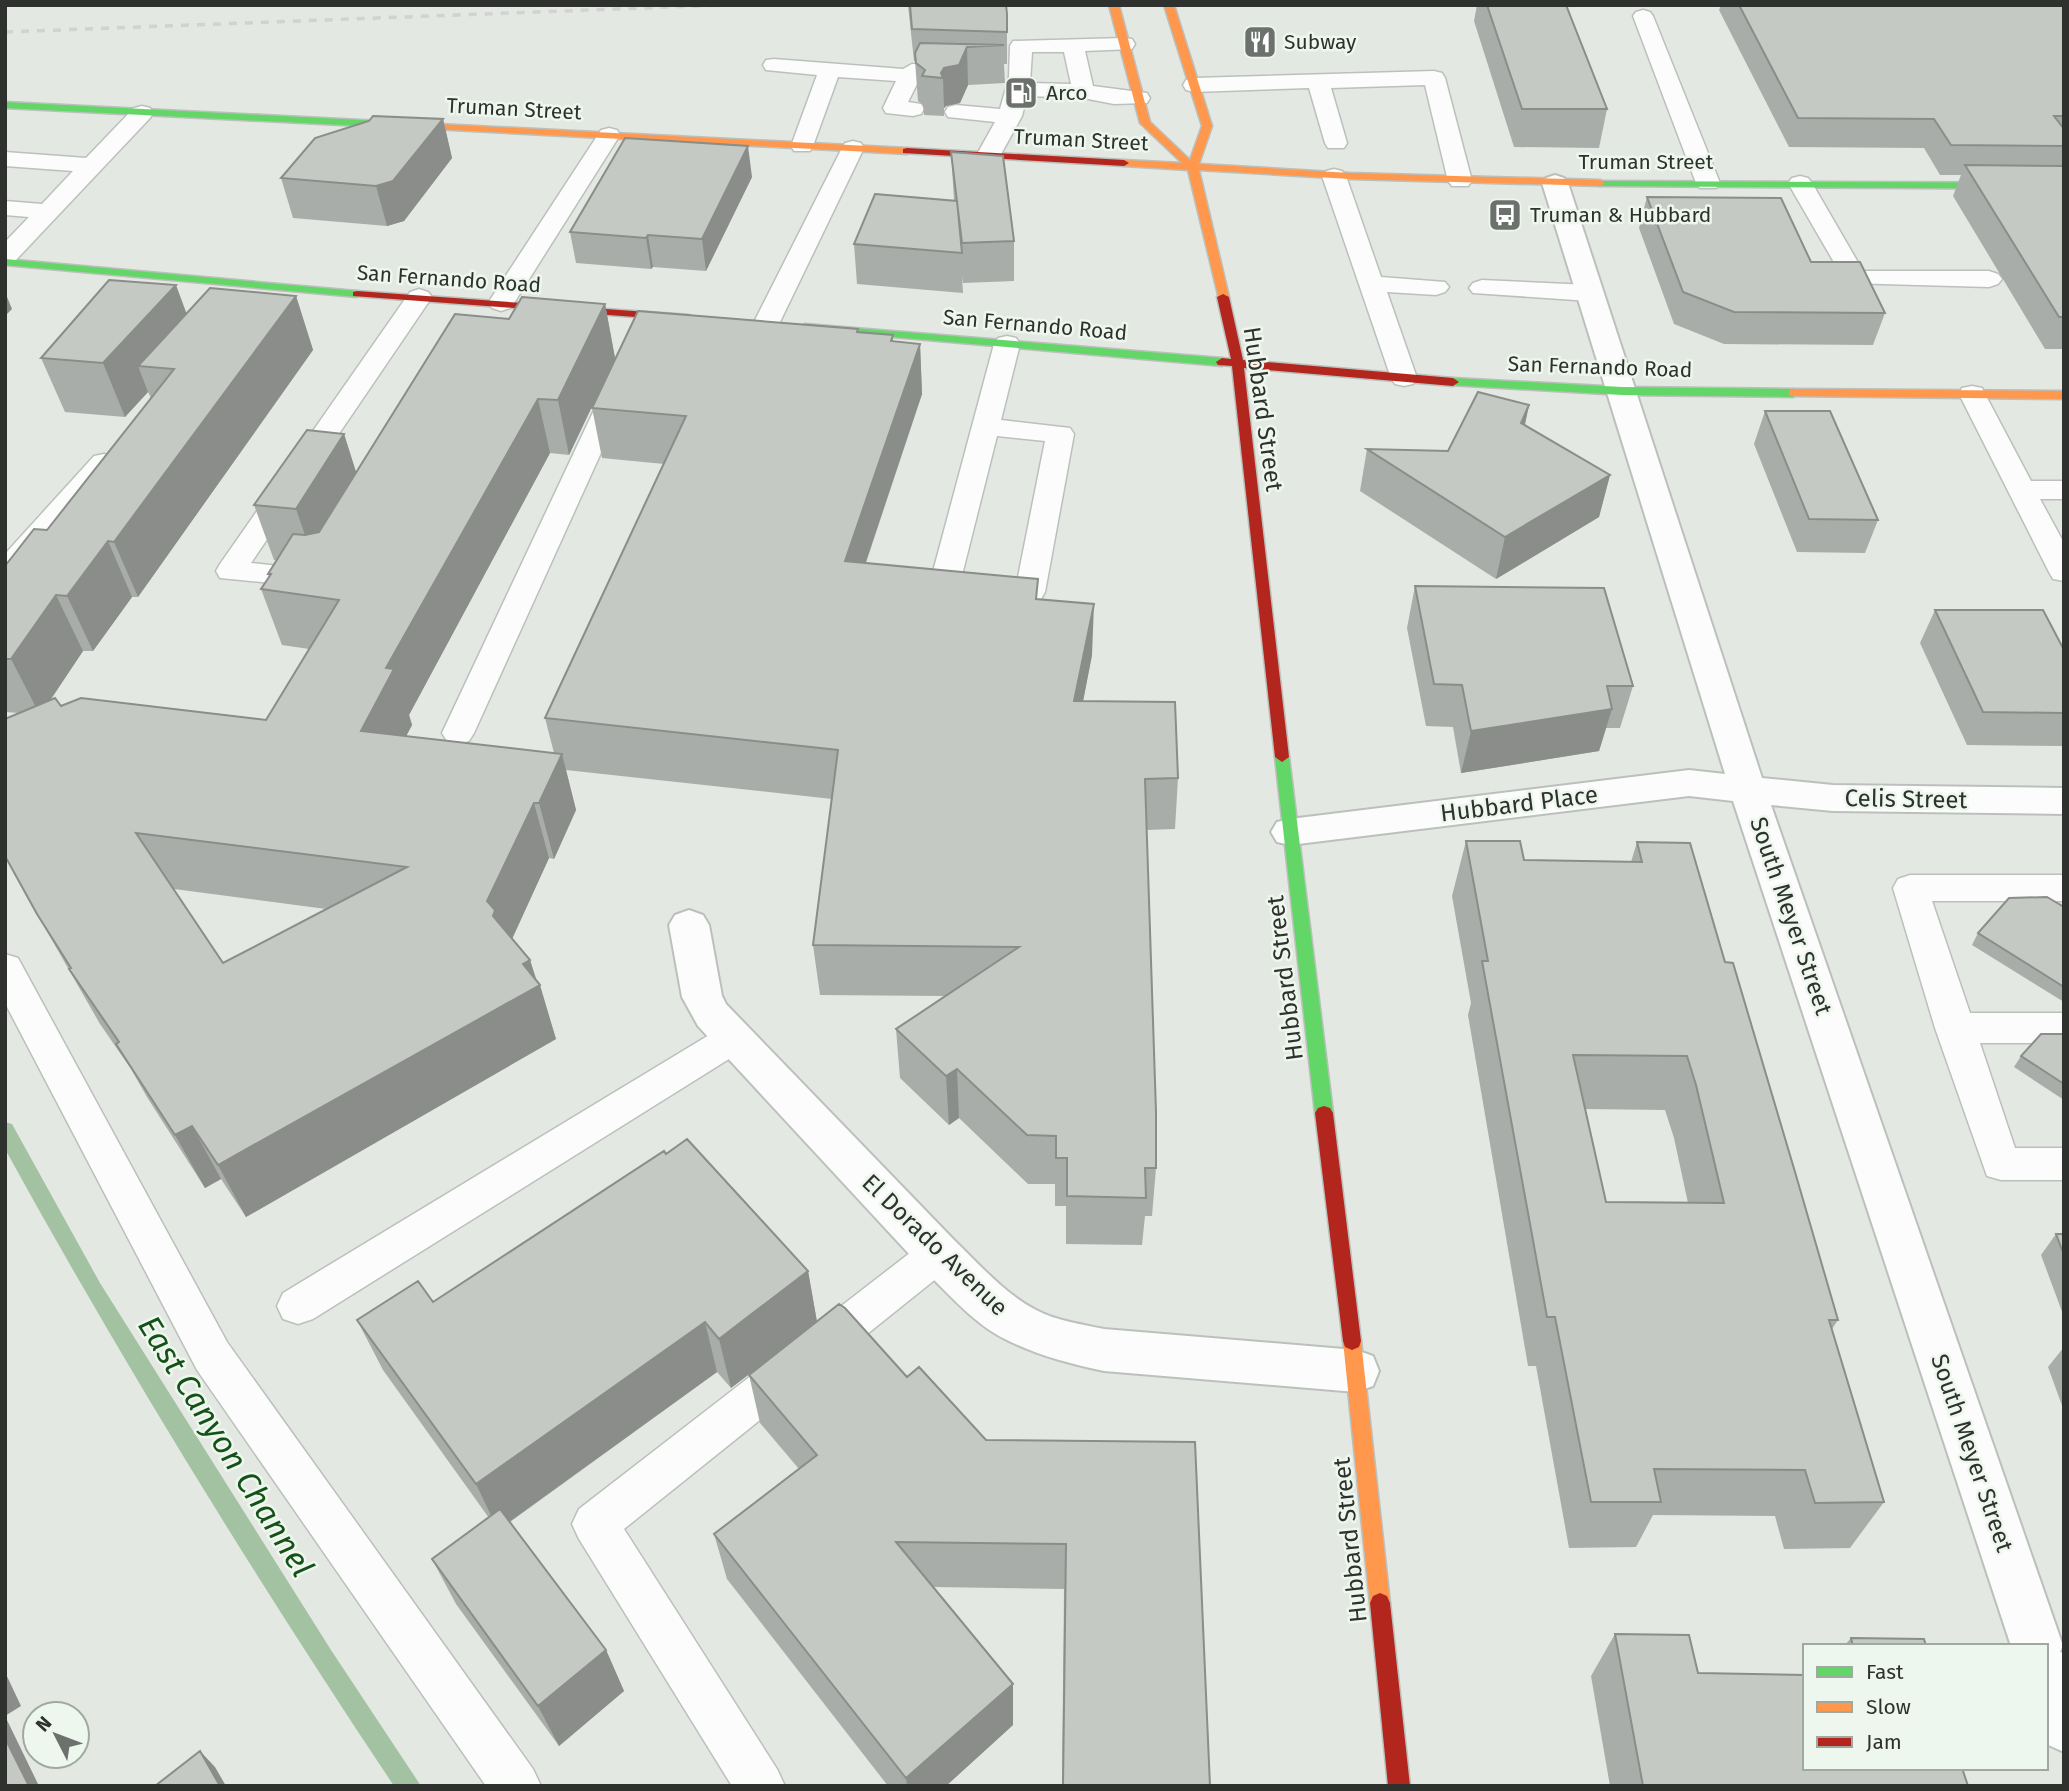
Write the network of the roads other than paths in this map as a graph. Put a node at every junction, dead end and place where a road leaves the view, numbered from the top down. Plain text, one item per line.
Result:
1 (1114, 5) edge
2 (1169, 5) edge
3 (1643, 16) dead end
4 (1124, 44) junction
5 (1073, 46) junction
6 (774, 65) dead end
7 (829, 71) junction
8 (1318, 81) junction
9 (1194, 85) junction
10 (1083, 91) junction
11 (1017, 94) junction
12 (1139, 98) junction
13 (960, 103) edge
14 (5, 105) edge
15 (96, 110) junction
16 (142, 113) junction
17 (5, 115) edge
18 (609, 135) junction
19 (1336, 143) dead end
20 (802, 146) junction
21 (853, 148) junction
22 (988, 156) junction
23 (5, 159) edge
24 (93, 166) junction
25 (1193, 168) junction
26 (1334, 176) junction
27 (1460, 181) junction
28 (1555, 183) junction
29 (1708, 183) junction
30 (1800, 184) junction
31 (2064, 186) edge
32 (5, 208) edge
33 (48, 212) junction
34 (5, 257) edge
35 (5, 262) edge
36 (1989, 279) dead end
37 (1373, 284) junction
38 (260, 287) junction
39 (1436, 287) dead end
40 (1482, 288) dead end
41 (1590, 293) junction
42 (419, 297) junction
43 (496, 303) junction
44 (239, 312) edge
45 (651, 315) junction
46 (702, 319) edge
47 (773, 325) joint
48 (474, 331) edge
49 (1007, 344) junction
50 (1238, 363) junction
51 (1404, 378) junction
52 (1622, 391) junction
53 (1972, 394) junction
54 (2064, 395) edge
55 (985, 427) junction
56 (122, 443) edge
57 (2021, 489) junction
58 (2064, 490) edge
59 (332, 567) edge
60 (2064, 572) edge
61 (5, 573) edge
62 (946, 579) edge
63 (1030, 592) edge
64 (458, 733) dead end
65 (1748, 790) junction
66 (2064, 801) edge
67 (1290, 832) junction
68 (2064, 888) edge
69 (689, 925) dead end
70 (5, 968) edge
71 (1954, 1028) junction
72 (2064, 1028) edge
73 (732, 1040) junction
74 (2064, 1164) edge
75 (938, 1254) junction
76 (298, 1306) dead end
77 (1356, 1371) junction
78 (2039, 1644) edge
79 (516, 1786) edge
80 (760, 1786) edge
81 (1399, 1786) edge

1 - 4 main road
2 - 9 main road
3 - 29 lane
4 - 5 lane
4 - 12 main road
5 - 10 lane
5 - 11 lane
6 - 7 lane
7 - 11 lane
7 - 20 lane
8 - 9 lane
8 - 19 lane
8 - 27 lane
9 - 25 main road
10 - 11 lane
10 - 12 lane
11 - 13 lane
11 - 22 lane
12 - 25 main road
14 - 15 main road, Truman Street
15 - 16 main road, Truman Street
15 - 17 main road, Truman Street
16 - 18 main road, Truman Street
16 - 24 lane
18 - 20 main road, Truman Street
18 - 43 lane
20 - 21 main road, Truman Street
21 - 22 main road, Truman Street
21 - 47 lane
22 - 25 main road, Truman Street
23 - 24 lane
24 - 33 lane
25 - 26 main road, Truman Street
25 - 50 main road, Hubbard Street
26 - 27 main road, Truman Street
26 - 37 lane
27 - 28 main road, Truman Street
28 - 29 main road, Truman Street
28 - 41 street, South Meyer Street
29 - 30 main road, Truman Street
30 - 31 main road, Truman Street
30 - 36 lane
32 - 33 lane
33 - 34 lane
35 - 38 main road, San Fernando Road
37 - 39 lane
37 - 51 lane
38 - 42 main road, San Fernando Road
38 - 44 lane
40 - 41 lane
41 - 52 street, South Meyer Street
42 - 43 main road, San Fernando Road
42 - 59 lane
43 - 45 main road, San Fernando Road
43 - 48 lane
45 - 46 main road, San Fernando Road
45 - 64 lane
47 - 49 main road, San Fernando Road
49 - 50 main road, San Fernando Road
49 - 55 lane
50 - 51 main road, San Fernando Road
50 - 67 main road, Hubbard Street
51 - 52 main road, San Fernando Road
52 - 53 main road, San Fernando Road
52 - 65 street, South Meyer Street
53 - 54 main road, San Fernando Road
53 - 57 lane
55 - 62 lane
55 - 63 lane
56 - 61 lane
57 - 58 lane
57 - 60 lane
65 - 66 street, Celis Street
65 - 67 street, Hubbard Place
65 - 78 street, South Meyer Street
67 - 77 main road, Hubbard Street
68 - 71 lane
69 - 73 street, El Dorado Avenue
70 - 79 lane
71 - 72 lane
71 - 74 lane
73 - 75 street, El Dorado Avenue
73 - 76 lane
75 - 77 street, El Dorado Avenue
75 - 80 lane
77 - 81 main road, Hubbard Street

